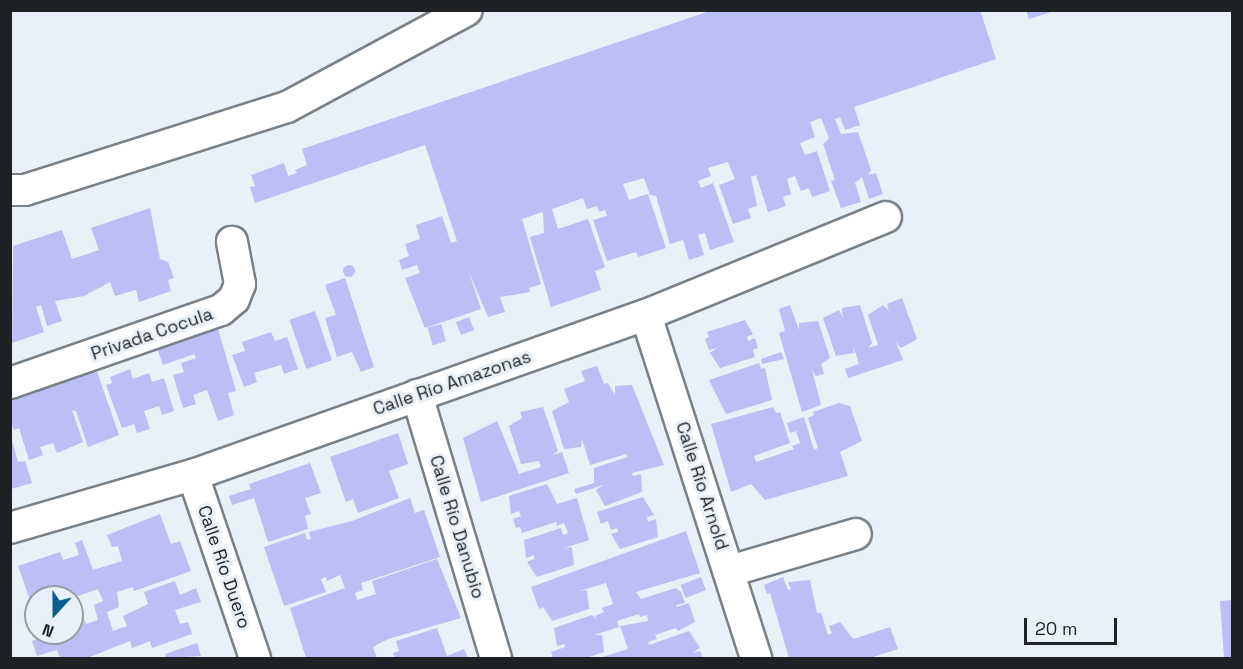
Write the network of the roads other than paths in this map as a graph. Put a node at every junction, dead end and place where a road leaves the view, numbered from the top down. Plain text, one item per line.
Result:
1 (467, 10) edge
2 (10, 190) edge
3 (886, 217) dead end
4 (232, 242) dead end
5 (646, 315) junction
6 (10, 383) edge
7 (417, 396) junction
8 (193, 475) junction
9 (10, 528) edge
10 (856, 534) dead end
11 (730, 571) junction
12 (255, 658) edge
13 (496, 658) edge
14 (756, 658) edge

1 - 2 street
3 - 5 street, Calle Río Amazonas
4 - 6 street, Privada Cocula
5 - 7 street, Calle Río Amazonas
5 - 11 street, Calle Río Arnold
7 - 8 street, Calle Río Amazonas
7 - 13 street, Calle Río Danubio
8 - 9 street, Calle Río Amazonas
8 - 12 street, Calle Río Duero
10 - 11 street
11 - 14 street, Calle Río Arnold

